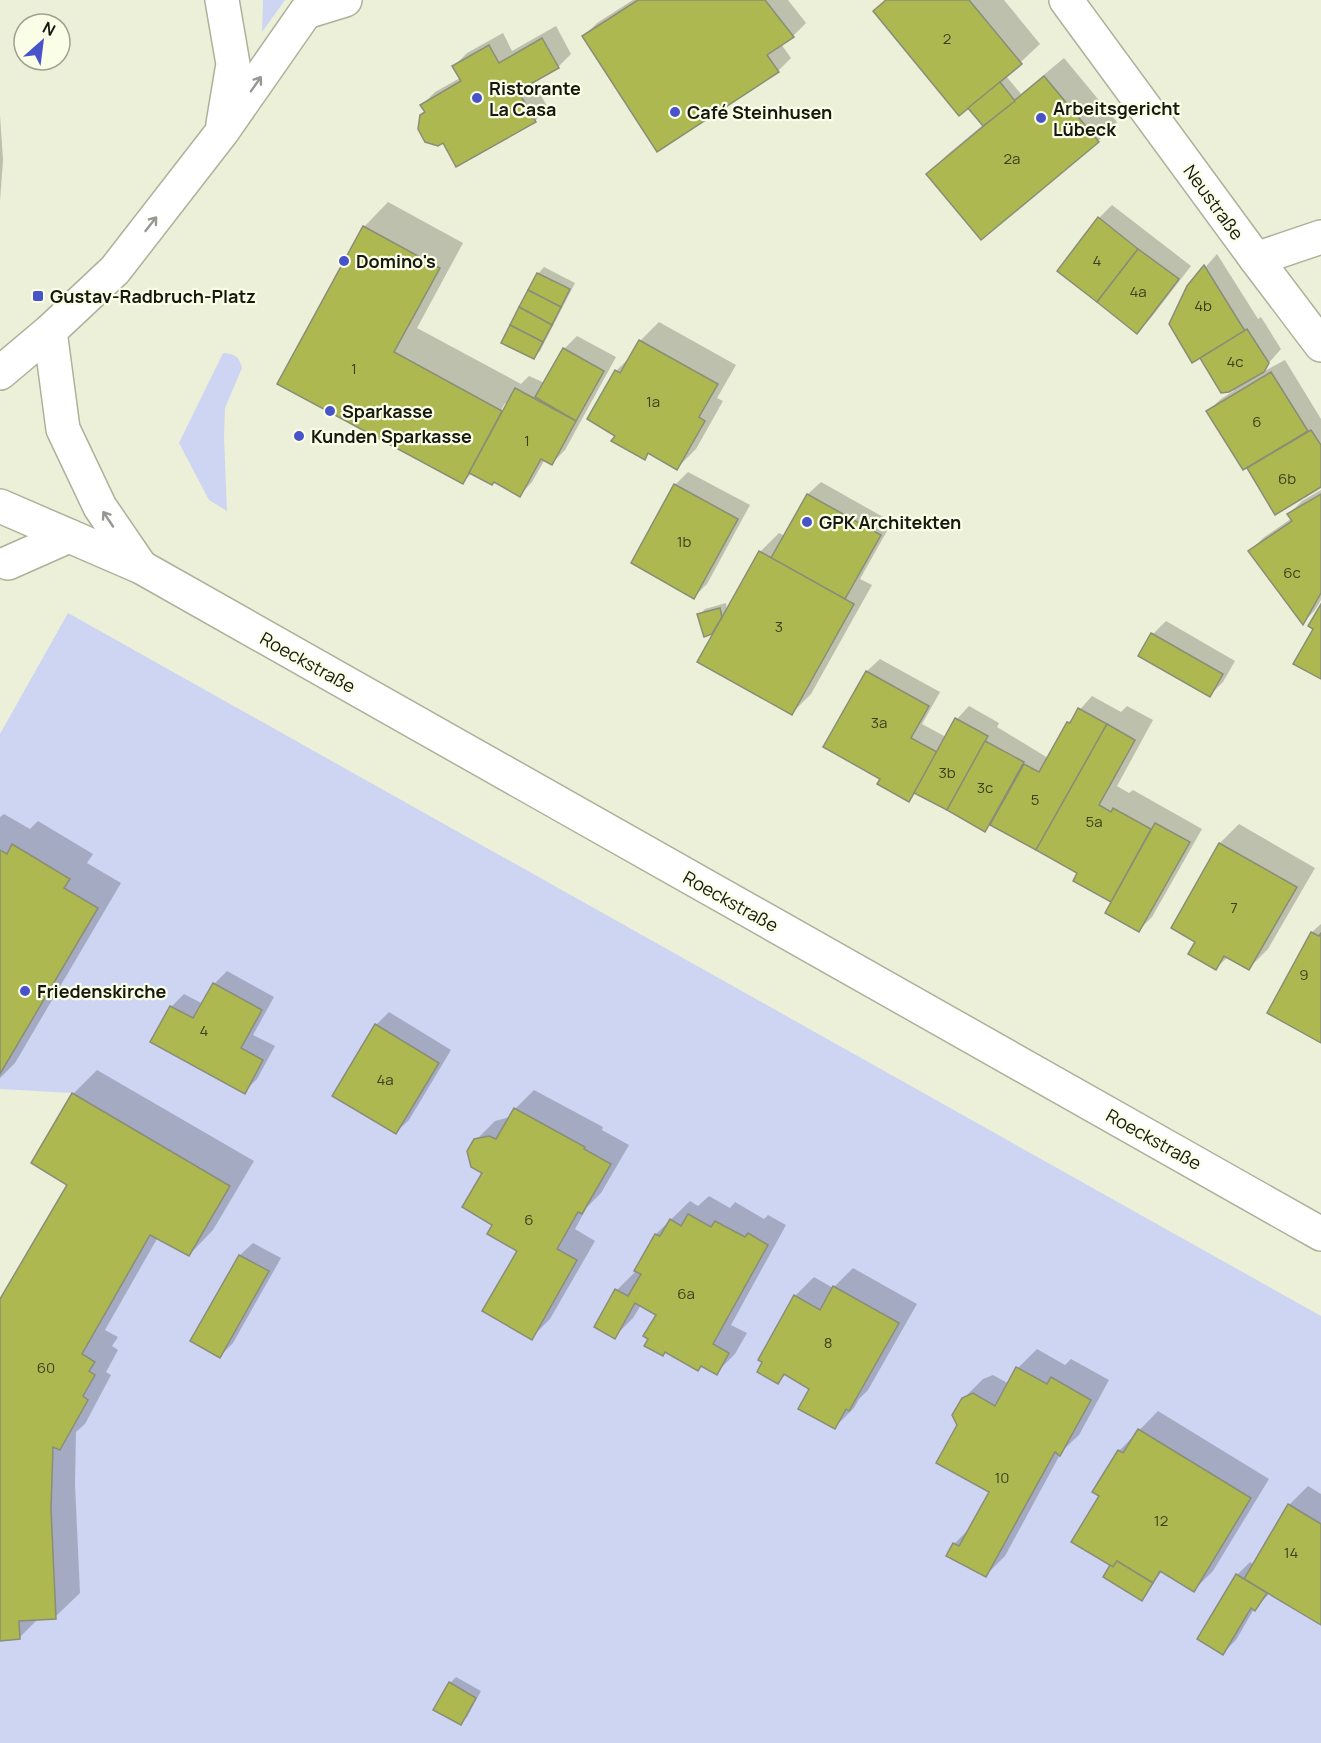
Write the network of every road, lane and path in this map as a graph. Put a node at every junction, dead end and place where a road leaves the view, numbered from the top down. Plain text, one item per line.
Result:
1 (222, 0) edge
2 (345, 0) edge
3 (1066, 0) edge
4 (310, 6) edge
5 (222, 132) junction
6 (1321, 237) edge
7 (1256, 260) junction
8 (50, 331) junction
9 (1321, 345) edge
10 (0, 373) edge
11 (0, 506) edge
12 (69, 536) junction
13 (8, 562) dead end
14 (141, 567) junction
15 (1321, 1234) edge

1 - 5 main road
2 - 4 main road
3 - 7 main road, Neustraße
5 -> 4 main road
8 -> 5 main road
6 - 7 main road
7 - 9 main road, Neustraße
8 - 10 main road
14 -> 8 main road, Roeckstraße
11 - 12 main road, Roeckstraße
12 - 13 main road
12 - 14 main road, Roeckstraße
14 - 15 main road, Roeckstraße

